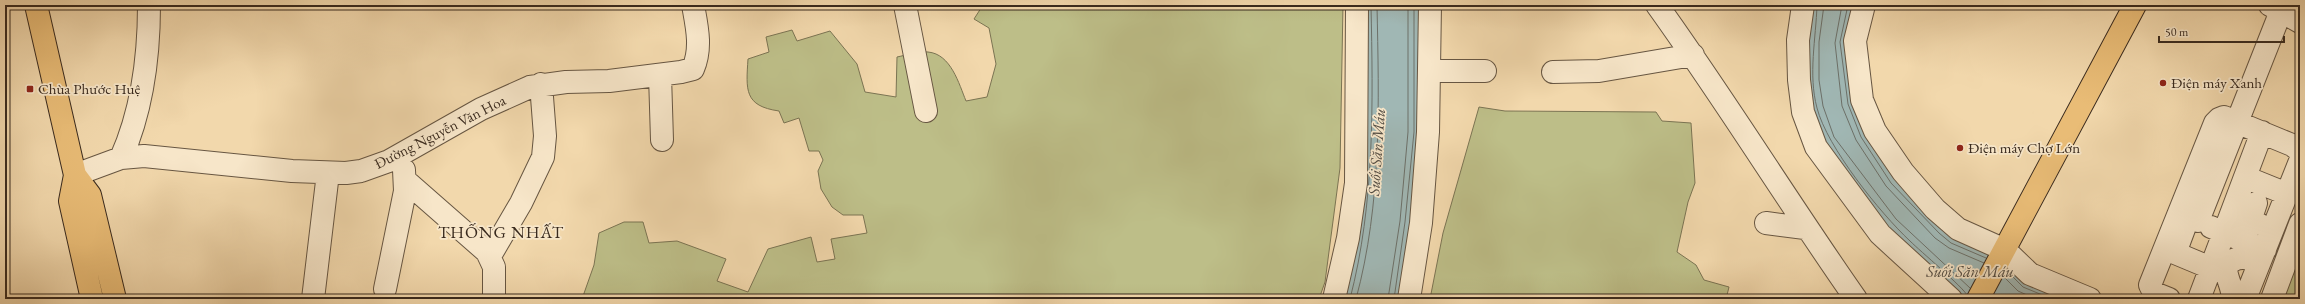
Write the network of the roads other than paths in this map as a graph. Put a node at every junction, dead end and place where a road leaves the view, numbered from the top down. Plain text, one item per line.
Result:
1 (36, 5) edge
2 (149, 5) edge
3 (694, 5) edge
4 (905, 5) edge
5 (1357, 5) edge
6 (1430, 5) edge
7 (1657, 5) edge
8 (1803, 5) edge
9 (1864, 5) edge
10 (2135, 5) edge
11 (2276, 8) edge
12 (2300, 22) edge
13 (1693, 55) junction
14 (1429, 71) junction
15 (1486, 71) dead end
16 (1553, 72) dead end
17 (660, 75) junction
18 (541, 84) junction
19 (926, 111) dead end
20 (2237, 122) junction
21 (2262, 132) junction
22 (662, 140) dead end
23 (2226, 148) junction
24 (2300, 151) edge
25 (402, 155) junction
26 (120, 158) junction
27 (2300, 161) edge
28 (328, 173) junction
29 (74, 175) junction
30 (406, 181) junction
31 (2213, 182) junction
32 (2253, 201) junction
33 (2188, 217) junction
34 (1766, 224) dead end
35 (2300, 224) edge
36 (1805, 228) junction
37 (2005, 250) junction
38 (2263, 255) junction
39 (490, 256) junction
40 (2211, 268) junction
41 (385, 290) dead end
42 (2204, 295) edge
43 (92, 299) edge
44 (115, 299) edge
45 (313, 299) edge
46 (494, 299) edge
47 (1334, 299) edge
48 (1409, 299) edge
49 (1856, 299) edge
50 (1951, 299) edge
51 (1978, 299) edge
52 (2090, 299) edge
53 (2169, 299) edge
54 (2232, 299) edge
55 (2245, 299) edge
56 (2272, 299) edge

1 - 29 main road
2 - 26 street
3 - 17 street, Đường Nguyễn Văn Hoa
4 - 19 street
5 - 47 street
6 - 14 street
7 - 13 street
8 - 50 street
9 - 37 street
10 - 37 main road
11 - 12 street
11 - 20 street
13 - 16 street
13 - 36 street
14 - 15 street
14 - 48 street
17 - 18 street, Đường Nguyễn Văn Hoa
17 - 22 street
18 - 25 street, Đường Nguyễn Văn Hoa
18 - 39 street
20 - 21 street
20 - 23 street
20 - 33 street
21 - 24 street
21 - 32 street
23 - 31 street
23 - 32 street
25 - 28 street, Đường Nguyễn Văn Hoa
25 - 30 street
26 - 28 street, Đường Nguyễn Văn Hoa
26 - 29 street, Đường Nguyễn Văn Hoa
27 - 32 street
28 - 45 street
29 - 43 main road
29 - 44 main road
30 - 39 street
30 - 41 street
31 - 32 street
31 - 33 street
32 - 33 street
32 - 38 street
32 - 38 street
32 - 40 street
33 - 40 street
33 - 53 street
34 - 36 street
35 - 56 street
36 - 49 street
37 - 51 main road
37 - 52 street
38 - 54 street
38 - 55 street
39 - 46 street
40 - 42 street

